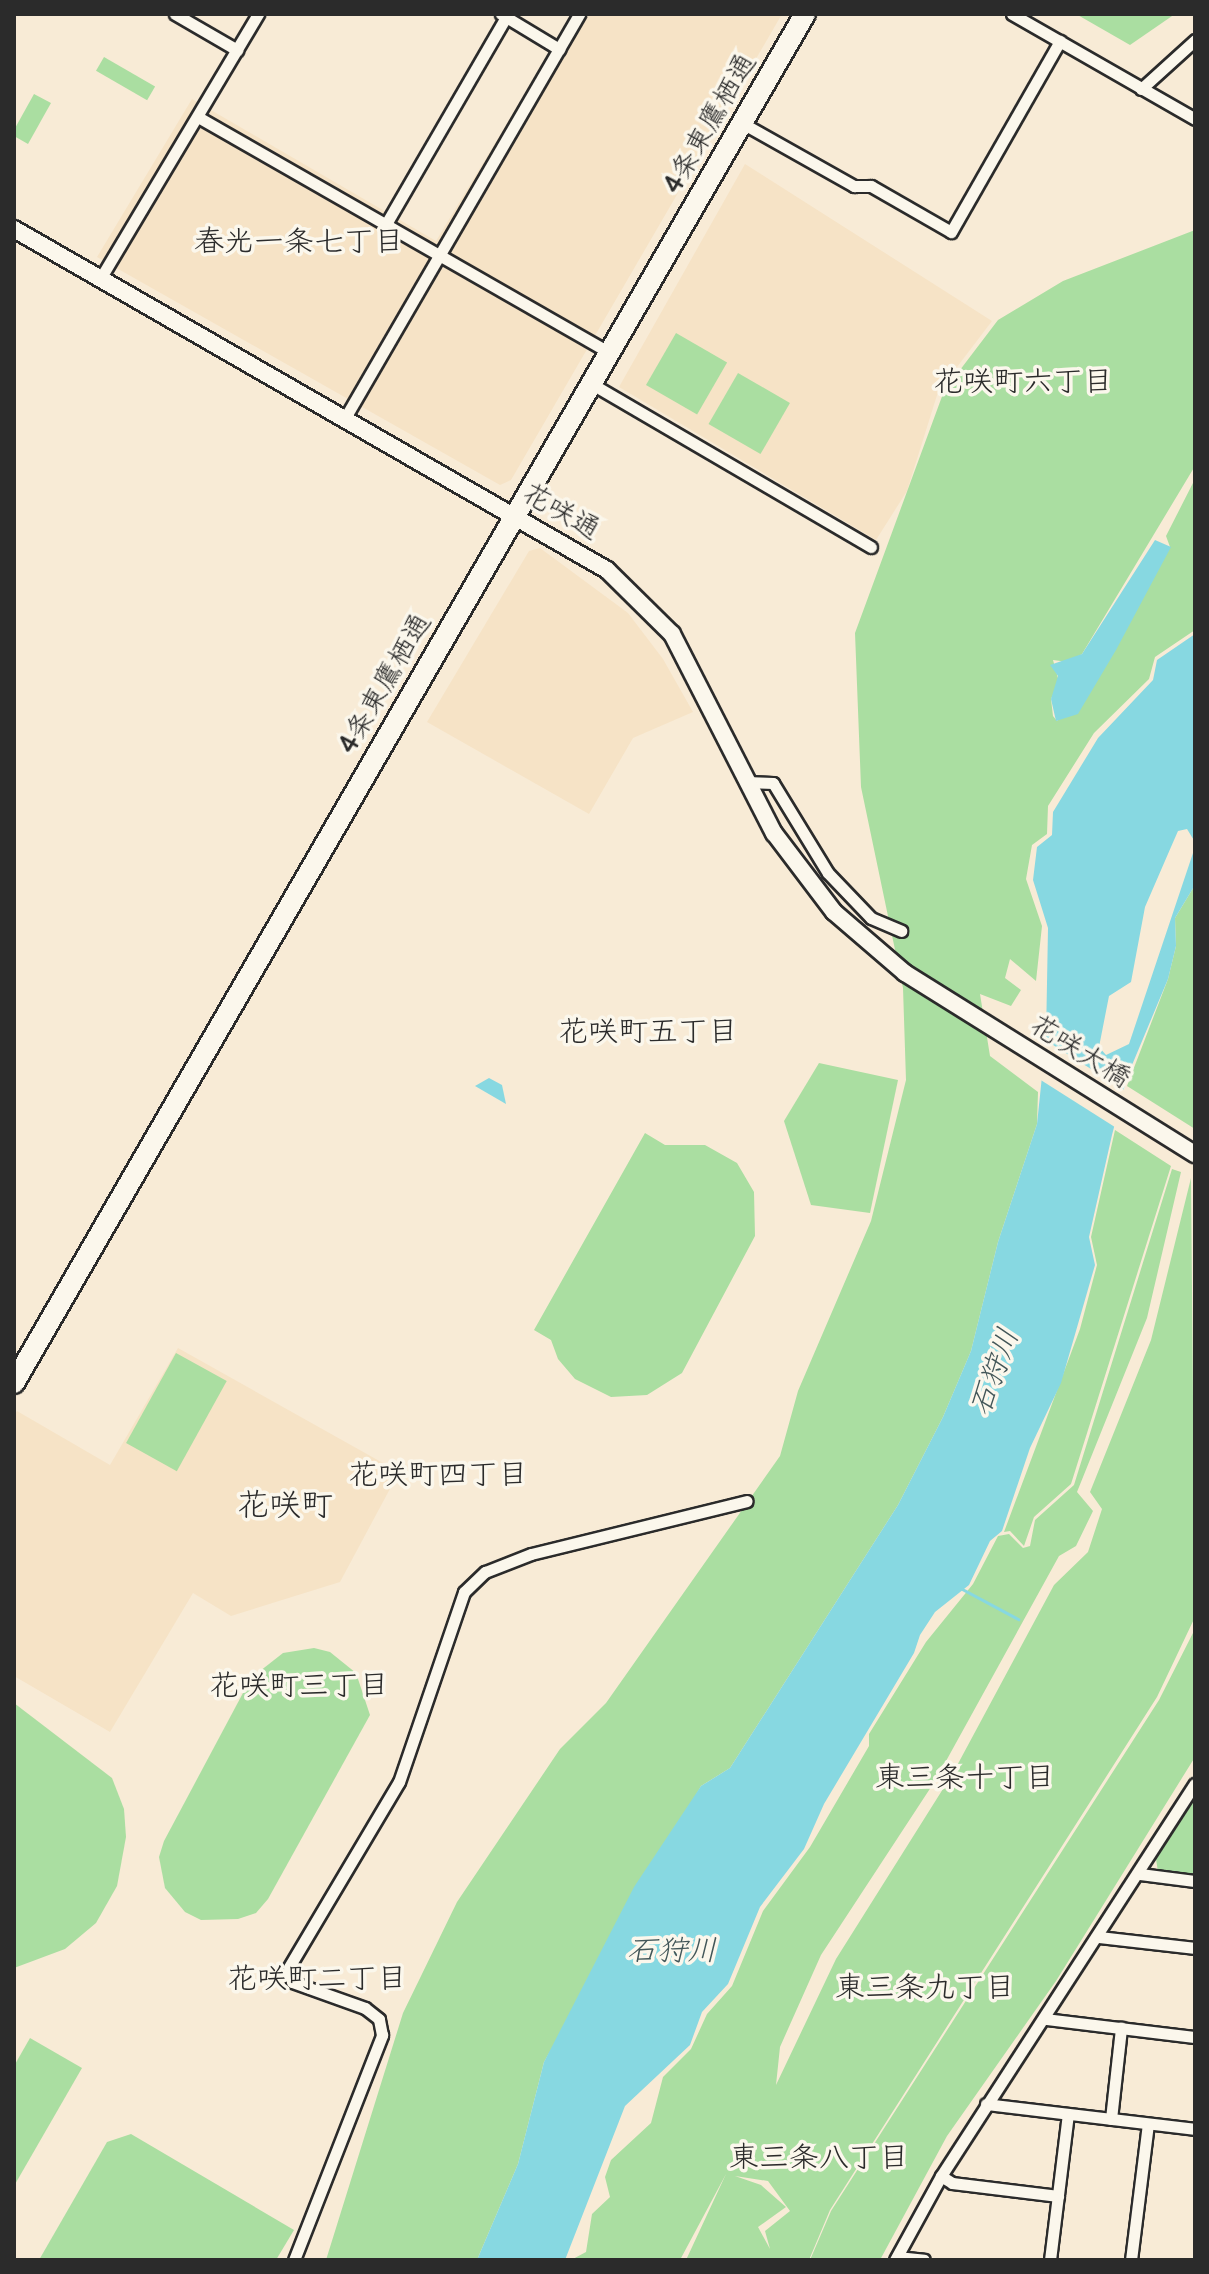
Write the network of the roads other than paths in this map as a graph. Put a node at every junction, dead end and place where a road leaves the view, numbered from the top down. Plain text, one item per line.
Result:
1 (175, 14) edge
2 (258, 14) edge
3 (579, 14) edge
4 (805, 14) edge
5 (1012, 14) edge
6 (503, 16) edge
7 (1195, 40) edge
8 (1060, 41) junction
9 (559, 49) junction
10 (237, 50) junction
11 (1141, 89) junction
12 (198, 117) junction
13 (1195, 119) edge
14 (742, 123) junction
15 (386, 224) junction
16 (14, 229) edge
17 (439, 255) junction
18 (100, 279) junction
19 (610, 353) junction
20 (592, 384) junction
21 (345, 418) junction
22 (515, 516) junction
23 (871, 547) dead end
24 (745, 782) junction
25 (901, 931) dead end
26 (937, 994) joint
27 (1195, 1154) edge
28 (14, 1383) edge
29 (747, 1501) dead end
30 (1193, 1790) edge
31 (1140, 1874) junction
32 (1195, 1881) edge
33 (1099, 1937) junction
34 (1195, 1948) edge
35 (1046, 2019) junction
36 (1121, 2028) junction
37 (1195, 2037) edge
38 (986, 2104) junction
39 (1068, 2114) junction
40 (1111, 2119) junction
41 (1148, 2124) junction
42 (1195, 2129) edge
43 (941, 2176) junction
44 (1058, 2196) junction
45 (896, 2258) edge
46 (294, 2260) edge
47 (924, 2260) edge
48 (1050, 2260) edge
49 (1131, 2260) edge

1 - 10 street
2 - 10 street
3 - 9 street
4 - 14 highway, 4条東鷹栖通
5 - 8 street
6 - 9 street
6 - 15 street
7 - 11 street
8 - 11 street
8 - 14 street
9 - 17 street
10 - 12 street
11 - 13 street
12 - 15 street
12 - 18 street
14 - 19 highway, 4条東鷹栖通
15 - 17 street
16 - 18 street, 花咲通
17 - 19 street
17 - 21 street
18 - 21 street, 花咲通
19 - 20 highway, 4条東鷹栖通
20 - 22 highway, 4条東鷹栖通
20 - 23 street
21 - 22 street, 花咲通
22 - 24 street, 花咲通
22 - 28 highway, 4条東鷹栖通
24 - 25 street
24 - 26 street, 花咲通
26 - 27 street, 花咲大橋
29 - 46 street
30 - 31 street
31 - 32 street
31 - 33 street
33 - 34 street
33 - 35 street
35 - 36 street
35 - 38 street
36 - 37 street
36 - 40 street
38 - 39 street
38 - 43 street
39 - 40 street
39 - 44 street
40 - 41 street
41 - 42 street
41 - 49 street
43 - 44 street
43 - 45 street
44 - 48 street
45 - 47 street

